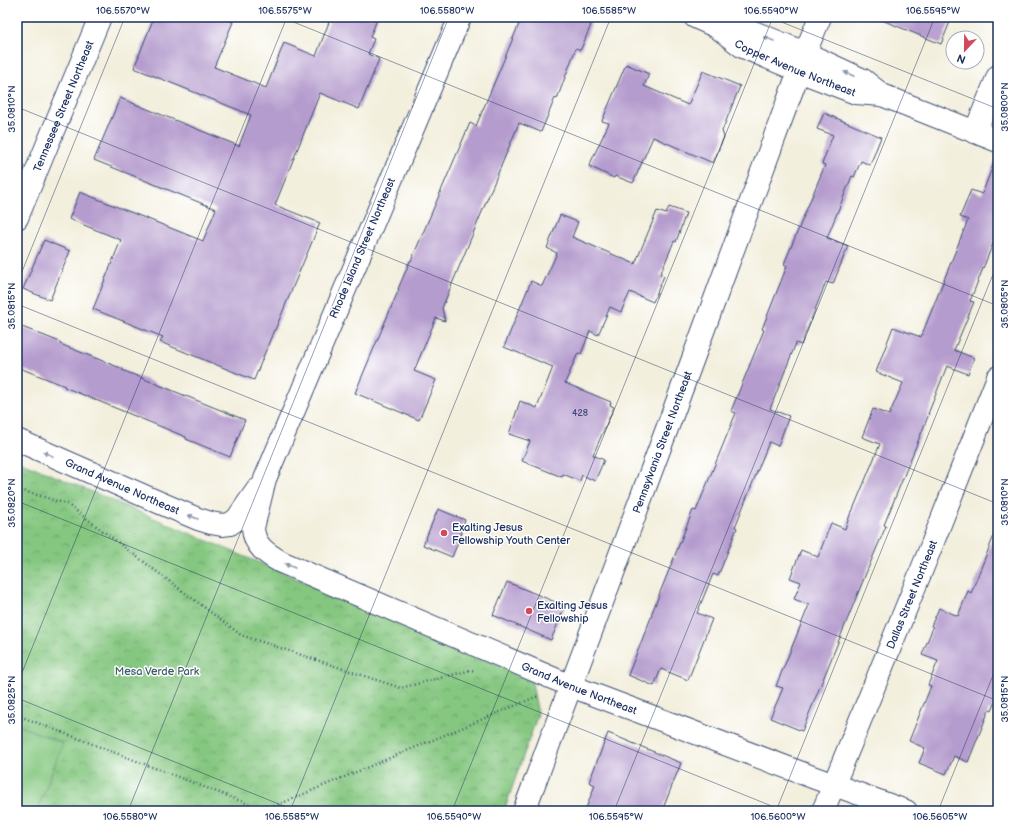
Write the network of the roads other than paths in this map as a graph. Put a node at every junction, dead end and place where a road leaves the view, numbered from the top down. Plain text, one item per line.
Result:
1 (100, 17) edge
2 (460, 17) edge
3 (695, 17) edge
4 (820, 17) edge
5 (802, 62) junction
6 (998, 76) edge
7 (975, 132) junction
8 (998, 141) edge
9 (17, 218) edge
10 (998, 377) edge
11 (17, 440) edge
12 (265, 479) junction
13 (230, 524) joint
14 (261, 548) joint
15 (570, 686) junction
16 (834, 785) junction
17 (524, 811) edge
18 (823, 811) edge
19 (906, 811) edge

1 - 9 street, Tennessee Street Northeast
2 - 12 street, Rhode Island Street Northeast
3 - 5 street, Copper Avenue Northeast
4 - 5 street, Pennsylvania Street Northeast
5 - 7 street, Copper Avenue Northeast
5 - 15 street, Pennsylvania Street Northeast
6 - 7 street
7 - 8 street, Copper Avenue Northeast
10 - 16 street, Dallas Street Northeast
13 -> 11 street, Grand Avenue Northeast
12 - 13 street, Rhode Island Street Northeast
12 - 14 street, Rhode Island Street Northeast
15 -> 14 street, Grand Avenue Northeast
15 - 16 street, Grand Avenue Northeast
15 - 17 street, Pennsylvania Street Northeast
16 - 18 street, Dallas Street Northeast
16 - 19 street, Grand Avenue Northeast

